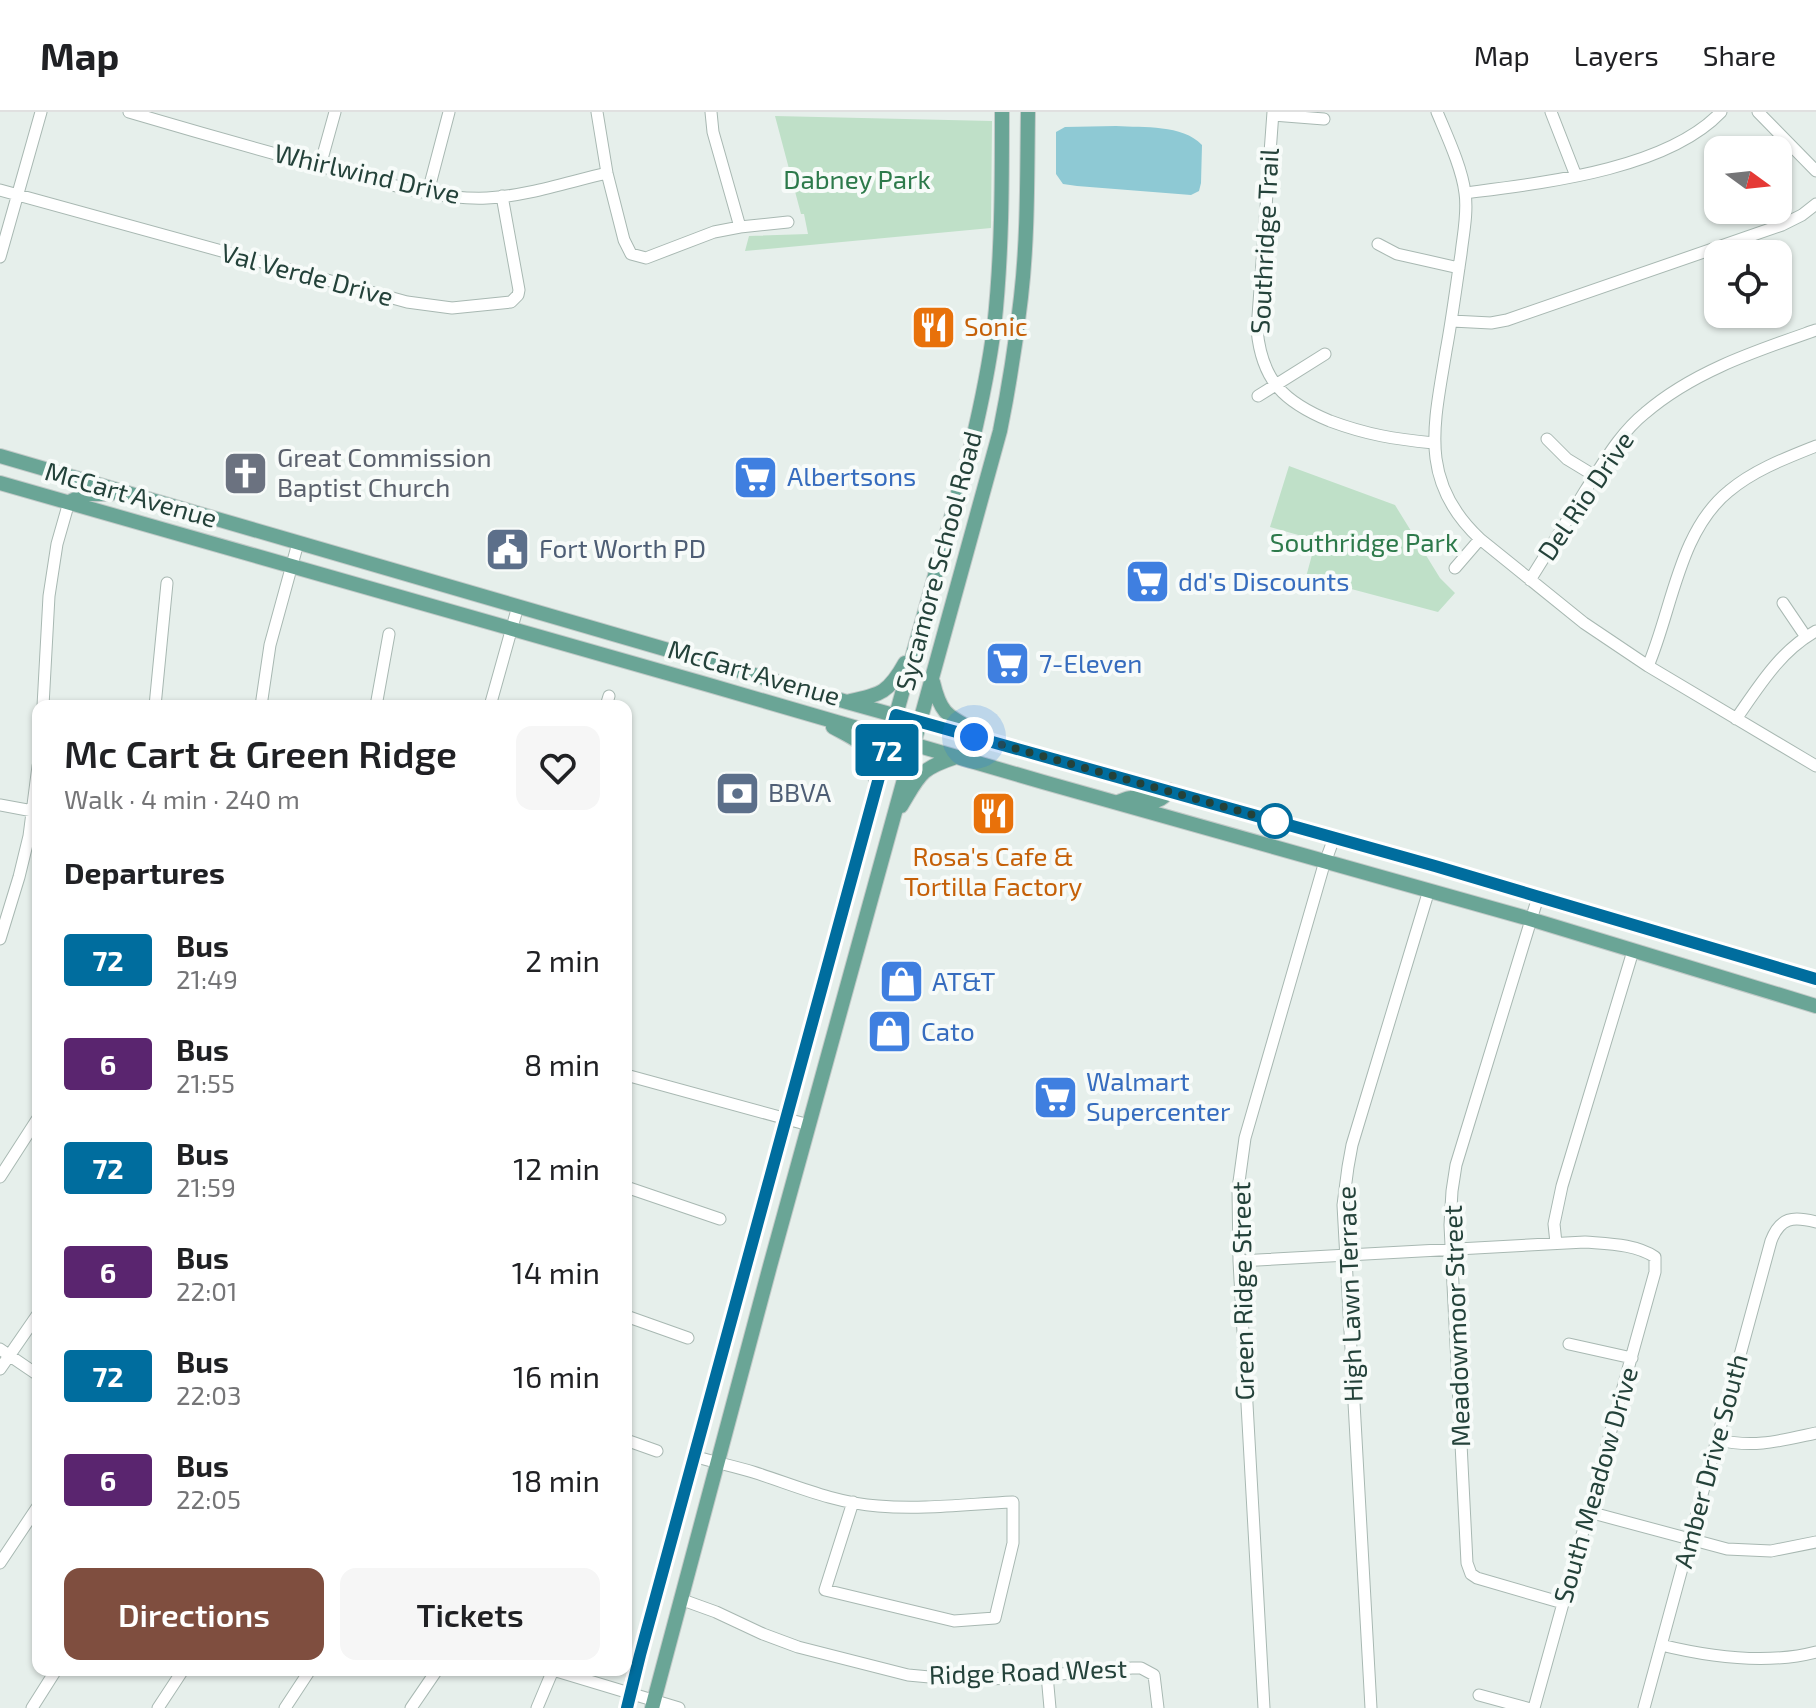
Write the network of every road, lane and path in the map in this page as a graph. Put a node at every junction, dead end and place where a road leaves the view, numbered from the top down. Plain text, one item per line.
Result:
1 (41, 112) edge
2 (129, 112) edge
3 (335, 112) edge
4 (449, 112) edge
5 (597, 112) edge
6 (711, 112) edge
7 (1002, 112) edge
8 (1028, 112) edge
9 (1437, 112) edge
10 (1551, 112) edge
11 (1721, 112) edge
12 (1758, 112) edge
13 (1273, 114) edge
14 (1324, 119) dead end
15 (320, 166) junction
16 (1816, 171) edge
17 (607, 173) junction
18 (1576, 176) junction
19 (0, 190) edge
20 (428, 192) junction
21 (1465, 193) junction
22 (17, 195) junction
23 (502, 196) junction
24 (1816, 204) edge
25 (788, 222) dead end
26 (740, 227) junction
27 (1378, 244) dead end
28 (0, 257) edge
29 (1459, 268) junction
30 (997, 294) junction
31 (1022, 296) junction
32 (1452, 321) junction
33 (1816, 330) edge
34 (1325, 354) dead end
35 (1276, 385) junction
36 (1258, 396) dead end
37 (1547, 439) dead end
38 (1434, 443) junction
39 (1816, 446) edge
40 (0, 456) edge
41 (58, 473) junction
42 (1595, 476) junction
43 (0, 483) edge
44 (130, 494) junction
45 (69, 502) junction
46 (948, 533) junction
47 (1480, 539) junction
48 (970, 540) junction
49 (298, 543) junction
50 (291, 566) junction
51 (1455, 568) dead end
52 (1530, 580) junction
53 (167, 583) dead end
54 (1783, 603) dead end
55 (518, 606) junction
56 (512, 629) junction
57 (389, 634) dead end
58 (1811, 634) edge
59 (917, 642) junction
60 (715, 663) junction
61 (1648, 666) junction
62 (933, 679) junction
63 (709, 685) junction
64 (43, 700) edge
65 (156, 700) edge
66 (262, 700) edge
67 (377, 700) edge
68 (492, 700) edge
69 (847, 702) junction
70 (804, 712) junction
71 (896, 715) junction
72 (1736, 719) junction
73 (920, 722) junction
74 (890, 738) junction
75 (995, 743) junction
76 (913, 744) junction
77 (956, 757) junction
78 (1816, 766) edge
79 (877, 786) junction
80 (1169, 790) junction
81 (1207, 802) junction
82 (1117, 803) junction
83 (0, 805) edge
84 (32, 811) edge
85 (1161, 814) junction
86 (892, 820) junction
87 (32, 824) edge
88 (1334, 838) junction
89 (1326, 860) junction
90 (1429, 890) junction
91 (1538, 897) junction
92 (1530, 919) junction
93 (0, 939) edge
94 (832, 948) junction
95 (1633, 951) junction
96 (857, 954) junction
97 (1816, 979) edge
98 (1816, 1006) edge
99 (632, 1079) edge
100 (786, 1118) junction
101 (809, 1125) junction
102 (32, 1127) edge
103 (0, 1177) edge
104 (632, 1189) edge
105 (720, 1219) dead end
106 (1816, 1222) edge
107 (1556, 1243) junction
108 (1452, 1249) junction
109 (1345, 1255) junction
110 (1239, 1261) junction
111 (746, 1264) junction
112 (769, 1270) junction
113 (632, 1318) edge
114 (32, 1321) edge
115 (688, 1338) dead end
116 (1569, 1344) dead end
117 (5, 1352) edge
118 (1632, 1358) junction
119 (0, 1369) edge
120 (32, 1371) edge
121 (1816, 1433) edge
122 (1717, 1440) junction
123 (632, 1442) edge
124 (657, 1451) dead end
125 (694, 1456) junction
126 (716, 1463) junction
127 (853, 1502) junction
128 (1589, 1512) junction
129 (32, 1515) edge
130 (1690, 1539) junction
131 (1816, 1542) edge
132 (0, 1563) edge
133 (680, 1599) junction
134 (1563, 1603) junction
135 (1661, 1645) junction
136 (1816, 1652) edge
137 (1047, 1675) junction
138 (52, 1676) edge
139 (179, 1676) edge
140 (306, 1676) edge
141 (433, 1676) edge
142 (550, 1676) edge
143 (573, 1676) edge
144 (631, 1693) junction
145 (1479, 1695) dead end
146 (653, 1704) edge
147 (32, 1708) edge
148 (158, 1708) edge
149 (285, 1708) edge
150 (411, 1708) edge
151 (537, 1708) edge
152 (627, 1708) edge
153 (679, 1708) edge
154 (1050, 1708) edge
155 (1158, 1708) edge
156 (1264, 1708) edge
157 (1371, 1708) edge
158 (1527, 1708) edge
159 (1534, 1708) edge
160 (1644, 1708) edge

1 - 22 street
2 - 15 street, Whirlwind Drive
3 - 15 street
4 - 20 street
5 - 17 street
6 - 26 street
7 - 30 main road, Sycamore School Road
8 - 31 main road, Sycamore School Road
9 - 21 street
10 - 18 street
11 - 18 street
12 - 16 street
13 - 14 street
13 - 35 street, Southridge Trail
15 - 20 street, Whirlwind Drive
17 - 23 street, Whirlwind Drive
17 - 26 street
18 - 21 street
19 - 22 street, Val Verde Drive
20 - 23 street, Whirlwind Drive
21 - 29 street
22 - 23 street, Val Verde Drive
22 - 28 street
24 - 32 street
25 - 26 street
27 - 29 street
29 - 32 street
30 - 31 main road
30 - 46 main road, Sycamore School Road
31 - 48 main road, Sycamore School Road
32 - 38 street
33 - 42 street, Del Rio Drive
34 - 35 street
35 - 36 street
35 - 38 street, Southridge Trail
37 - 42 street
38 - 47 street
39 - 61 street
40 - 41 main road, McCart Avenue
41 - 44 main road, McCart Avenue
41 - 45 main road
42 - 52 street, Del Rio Drive
43 - 45 main road, McCart Avenue
44 - 45 main road
44 - 49 main road, McCart Avenue
45 - 50 main road, McCart Avenue
45 - 64 street
46 - 48 main road
46 - 59 main road, Sycamore School Road
47 - 51 street
47 - 52 street
48 - 62 main road, Sycamore School Road
49 - 50 street
49 - 55 main road, McCart Avenue
50 - 56 main road, McCart Avenue
50 - 66 street
52 - 61 street
53 - 65 street
54 - 58 street
55 - 56 street
55 - 60 main road, McCart Avenue
56 - 63 main road, McCart Avenue
56 - 68 street
57 - 67 street
58 - 72 street
59 - 69 main road
59 - 71 main road, Sycamore School Road
60 - 63 main road
60 - 69 main road, McCart Avenue
61 - 72 street
62 - 73 main road, Sycamore School Road
62 - 75 main road
63 - 70 main road, McCart Avenue
69 - 71 main road, McCart Avenue
70 - 74 main road, McCart Avenue
70 - 79 main road
71 - 73 main road, McCart Avenue
71 - 74 main road, Sycamore School Road
72 - 78 street
73 - 75 main road, McCart Avenue
73 - 76 main road, Sycamore School Road
74 - 76 main road, McCart Avenue
74 - 79 main road, Sycamore School Road
75 - 80 main road, McCart Avenue
76 - 77 main road, McCart Avenue
76 - 86 main road, Sycamore School Road
77 - 82 main road, McCart Avenue
77 - 86 main road
79 - 94 main road, Sycamore School Road
80 - 81 main road, McCart Avenue
80 - 82 main road
81 - 85 main road
81 - 88 main road, McCart Avenue
82 - 85 main road, McCart Avenue
83 - 84 street
85 - 89 main road, McCart Avenue
86 - 96 main road, Sycamore School Road
87 - 93 street
88 - 89 street, Green Ridge Street
88 - 91 main road, McCart Avenue
89 - 90 main road, McCart Avenue
89 - 110 street, Green Ridge Street
90 - 92 main road, McCart Avenue
90 - 109 street, High Lawn Terrace
91 - 92 street, Meadowmoor Street
91 - 97 main road, McCart Avenue
92 - 95 main road, McCart Avenue
92 - 108 street, Meadowmoor Street
94 - 96 main road
94 - 100 main road, Sycamore School Road
95 - 98 main road, McCart Avenue
95 - 107 street
96 - 101 main road, Sycamore School Road
99 - 100 street
100 - 101 street
100 - 111 main road, Sycamore School Road
101 - 112 main road, Sycamore School Road
102 - 103 street
104 - 105 street
106 - 122 street, Amber Drive South
107 - 108 street
107 - 118 street, South Meadow Drive
108 - 109 street
108 - 134 street, Meadowmoor Street
109 - 110 street
109 - 157 street, High Lawn Terrace
110 - 156 street, Green Ridge Street
111 - 112 main road
111 - 125 main road, Sycamore School Road
112 - 126 main road, Sycamore School Road
113 - 115 street
114 - 117 street
116 - 118 street
117 - 119 street
117 - 120 street
118 - 128 street, South Meadow Drive
121 - 122 street
122 - 130 street, Amber Drive South
123 - 124 street
125 - 126 street
125 - 144 main road, Sycamore School Road
126 - 127 street
126 - 133 main road, Sycamore School Road
127 - 127 street
128 - 130 street
128 - 134 street, South Meadow Drive
129 - 132 street
130 - 131 street
130 - 135 street, Amber Drive South
133 - 137 street, Ridge Road West
133 - 146 main road, Sycamore School Road
134 - 159 street, South Meadow Drive
135 - 136 street
135 - 160 street, Amber Drive South
137 - 154 street
137 - 155 street, Ridge Road West
138 - 147 street
139 - 148 street
140 - 149 street
141 - 150 street
142 - 151 street
143 - 144 street
144 - 146 street
144 - 152 main road, Sycamore School Road
145 - 158 street
146 - 153 street

